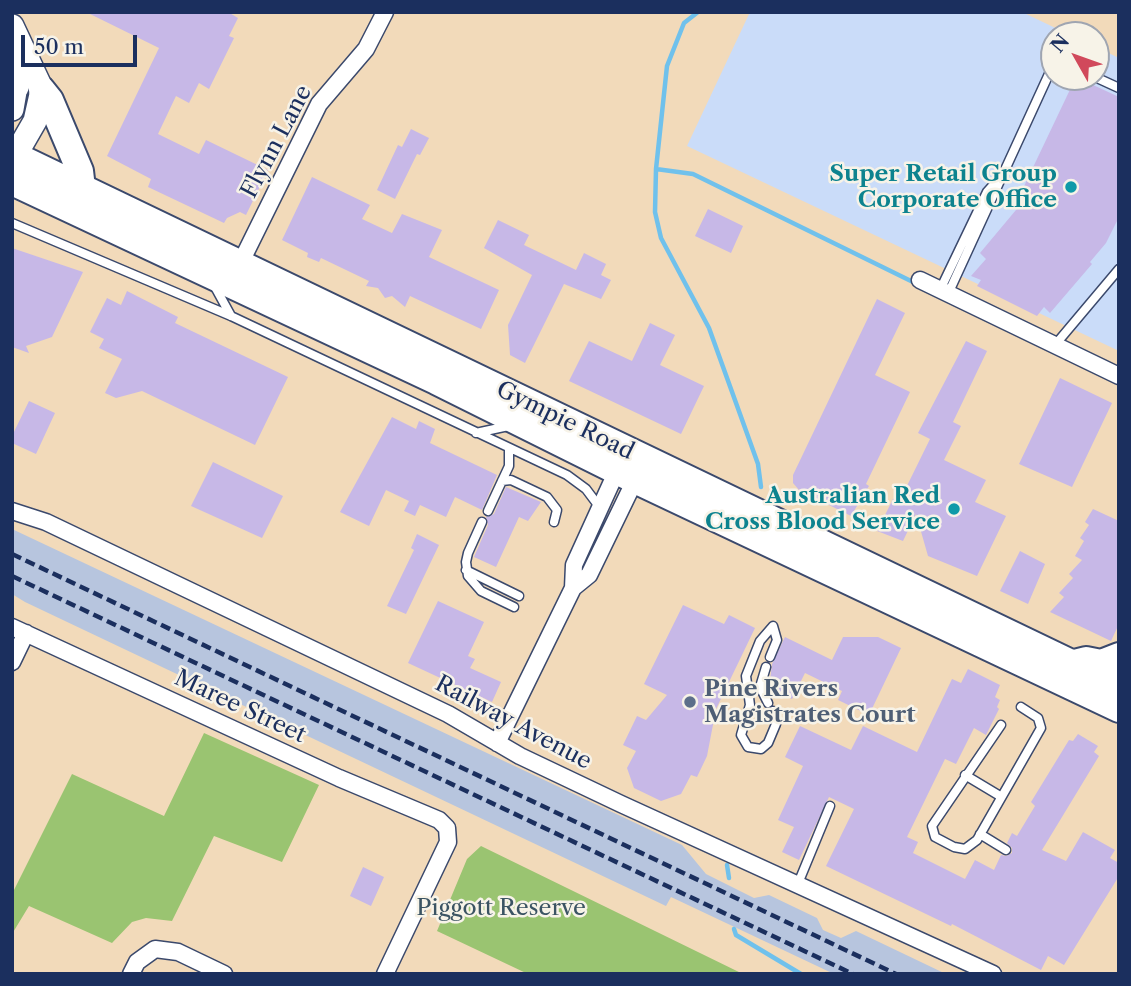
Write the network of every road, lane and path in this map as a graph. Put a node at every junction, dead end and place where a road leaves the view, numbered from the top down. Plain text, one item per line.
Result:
1 (385, 12) edge
2 (12, 26) edge
3 (12, 59) edge
4 (1041, 91) edge
5 (21, 94) edge
6 (13, 163) edge
7 (82, 188) junction
8 (12, 223) edge
9 (240, 264) junction
10 (1119, 269) edge
11 (209, 275) junction
12 (920, 281) dead end
13 (944, 292) junction
14 (231, 316) junction
15 (1055, 345) junction
16 (1119, 376) edge
17 (519, 423) junction
18 (476, 433) junction
19 (509, 449) junction
20 (631, 465) junction
21 (502, 481) junction
22 (601, 509) junction
23 (12, 511) edge
24 (488, 511) dead end
25 (482, 522) dead end
26 (554, 522) dead end
27 (466, 569) junction
28 (573, 588) junction
29 (519, 596) dead end
30 (514, 607) dead end
31 (19, 630) edge
32 (1119, 656) edge
33 (771, 657) dead end
34 (12, 662) edge
35 (1071, 663) junction
36 (766, 667) dead end
37 (1117, 694) edge
38 (768, 703) dead end
39 (1021, 706) dead end
40 (774, 711) dead end
41 (1001, 725) dead end
42 (497, 743) junction
43 (965, 775) junction
44 (1000, 796) junction
45 (830, 806) dead end
46 (980, 834) junction
47 (1006, 850) dead end
48 (797, 886) junction
49 (131, 974) edge
50 (224, 974) edge
51 (386, 974) edge
52 (993, 974) edge

1 - 9 street, Flynn Lane
2 - 5 main road
3 - 5 main road
4 - 13 lane
5 - 6 main road
5 - 7 highway
6 - 7 highway, Gympie Road
6 - 11 highway, Gympie Road
7 - 9 highway, Gympie Road
8 - 14 lane
9 - 20 highway, Gympie Road
10 - 15 lane
11 - 14 lane
11 - 17 highway, Gympie Road
12 - 13 street
13 - 15 street
14 - 18 lane
15 - 16 street
17 - 18 lane
17 - 20 highway, Gympie Road
18 - 19 lane
19 - 21 lane
19 - 22 lane
20 - 22 street
20 - 28 street
20 - 35 highway, Gympie Road
20 - 37 highway, Gympie Road
21 - 24 lane
21 - 26 lane
22 - 28 street
23 - 42 street, Railway Avenue
25 - 27 lane
27 - 29 lane
27 - 30 lane
28 - 42 street
31 - 34 street
31 - 51 street, Maree Street
32 - 35 highway
33 - 40 lane
35 - 37 highway, Gympie Road
36 - 38 lane
39 - 44 lane
41 - 43 lane
42 - 48 street, Railway Avenue
43 - 44 lane
43 - 46 lane
44 - 46 lane
45 - 48 lane
46 - 47 lane
48 - 52 street, Railway Avenue
49 - 50 street

